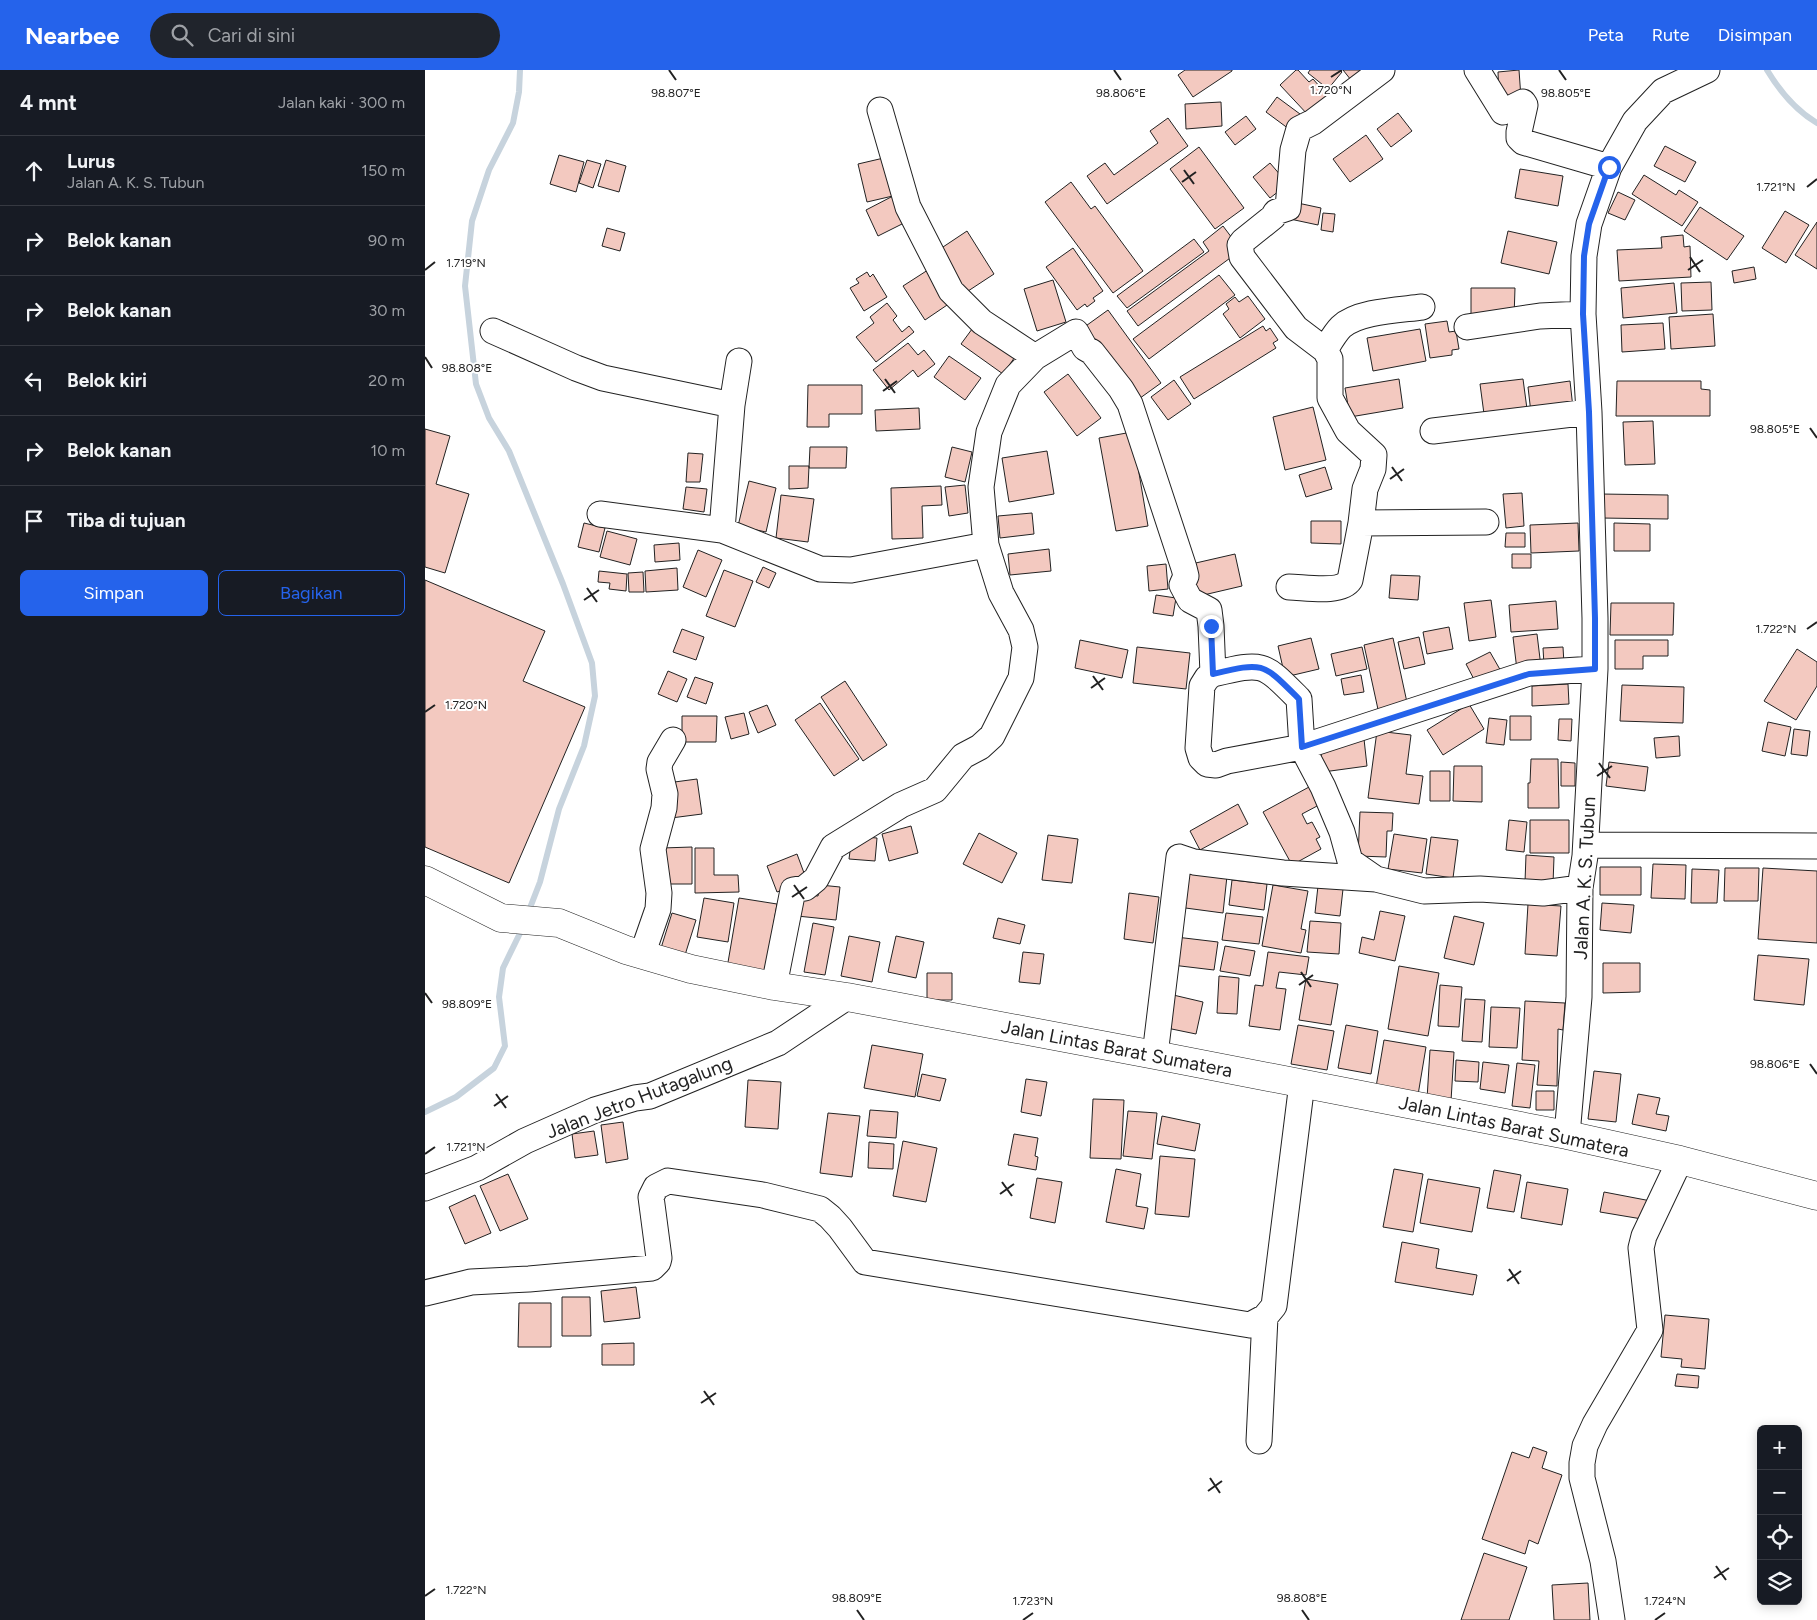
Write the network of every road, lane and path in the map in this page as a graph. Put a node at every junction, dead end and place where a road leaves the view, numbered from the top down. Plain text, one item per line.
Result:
1 (1382, 70) edge
2 (1477, 70) edge
3 (1707, 70) edge
4 (880, 110) dead end
5 (1609, 167) junction
6 (1422, 307) dead end
7 (1583, 314) junction
8 (1467, 326) dead end
9 (493, 331) dead end
10 (1325, 350) junction
11 (1035, 357) junction
12 (739, 361) dead end
13 (732, 405) junction
14 (1589, 412) junction
15 (1433, 431) dead end
16 (600, 514) dead end
17 (1486, 522) dead end
18 (1361, 523) junction
19 (722, 530) junction
20 (986, 545) junction
21 (1289, 586) dead end
22 (1595, 669) junction
23 (1213, 674) junction
24 (673, 740) dead end
25 (1302, 747) junction
26 (1586, 845) junction
27 (1817, 846) edge
28 (1376, 879) junction
29 (425, 880) edge
30 (1580, 888) junction
31 (642, 955) junction
32 (774, 986) junction
33 (847, 997) junction
34 (1155, 1055) junction
35 (1302, 1083) junction
36 (1567, 1135) junction
37 (1680, 1160) junction
38 (425, 1188) edge
39 (1817, 1196) edge
40 (425, 1293) edge
41 (1265, 1317) junction
42 (1259, 1441) dead end
43 (1612, 1620) edge

1 - 10 street
2 - 5 street
3 - 5 street, Jalan A. K. S. Tubun
4 - 11 street
5 - 7 street, Jalan A. K. S. Tubun
6 - 10 street
7 - 8 street
7 - 14 street, Jalan A. K. S. Tubun
9 - 13 street
10 - 18 street
11 - 20 street
11 - 23 street
12 - 13 street
13 - 19 street
14 - 15 street
14 - 22 street, Jalan A. K. S. Tubun
16 - 19 street
17 - 18 street
18 - 21 street
19 - 20 street
20 - 32 street
22 - 25 street
22 - 26 street, Jalan A. K. S. Tubun
23 - 25 street
23 - 25 street
24 - 31 street
25 - 28 street
26 - 27 street
26 - 30 street, Jalan A. K. S. Tubun
28 - 30 street
28 - 34 street
29 - 31 highway, Jalan Lintas Barat Sumatera
30 - 36 street, Jalan A. K. S. Tubun
31 - 32 highway, Jalan Lintas Barat Sumatera
32 - 33 highway, Jalan Lintas Barat Sumatera
33 - 34 highway, Jalan Lintas Barat Sumatera
33 - 38 street, Jalan Jetro Hutagalung
34 - 35 highway, Jalan Lintas Barat Sumatera
35 - 36 highway, Jalan Lintas Barat Sumatera
35 - 41 street
36 - 37 highway, Jalan Lintas Barat Sumatera
37 - 39 highway, Jalan Lintas Barat Sumatera
37 - 43 street
40 - 41 street
41 - 42 street

